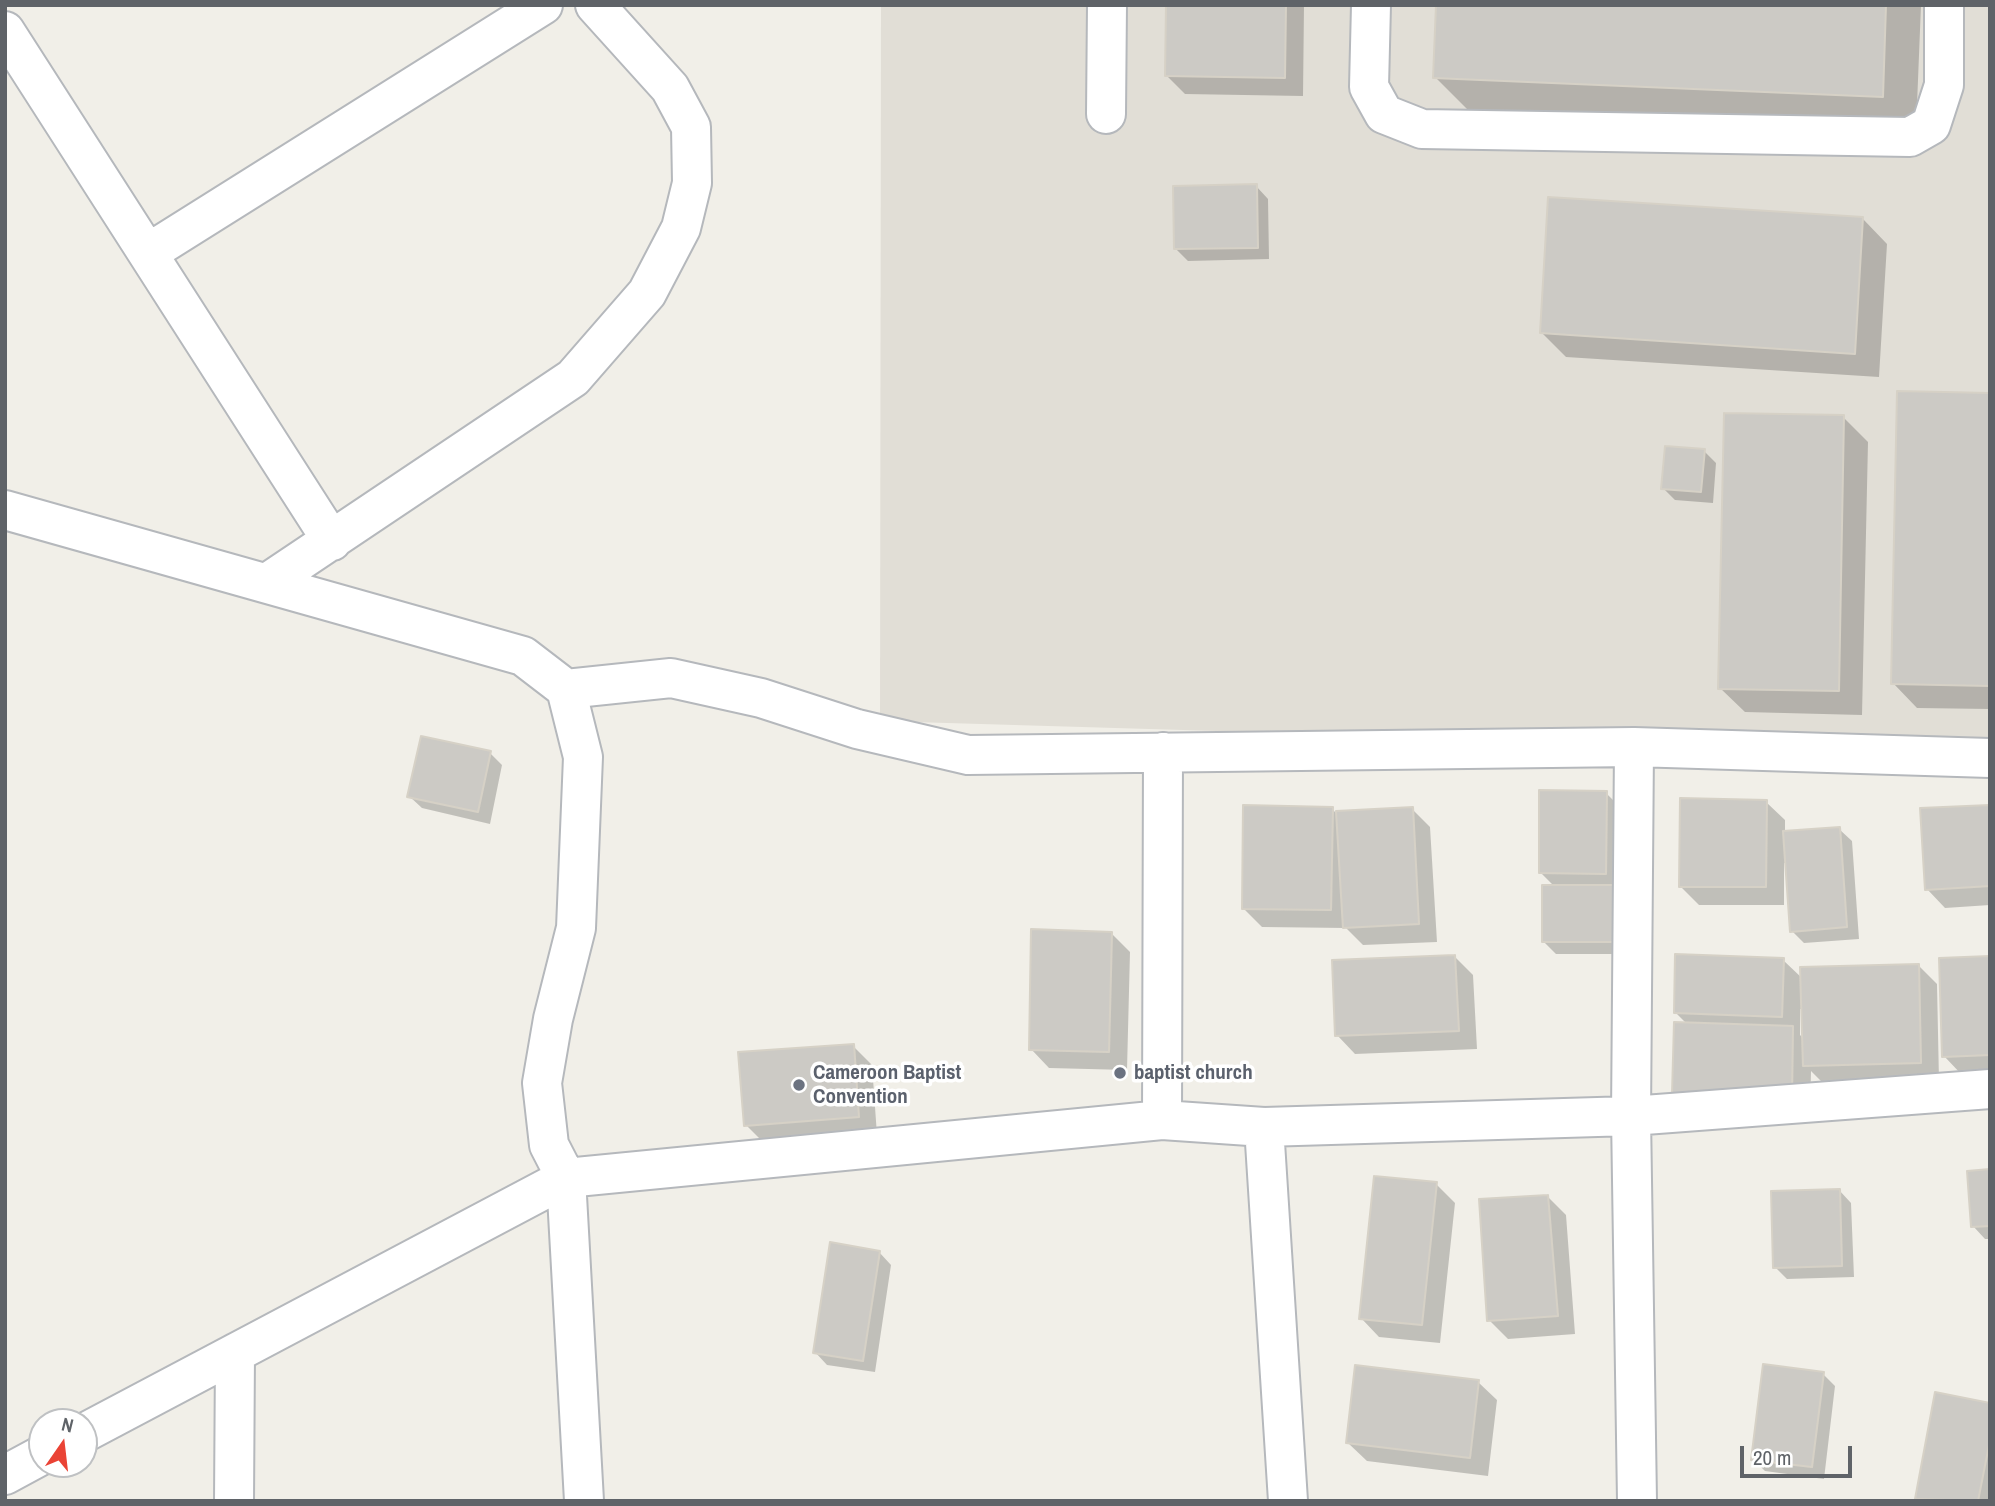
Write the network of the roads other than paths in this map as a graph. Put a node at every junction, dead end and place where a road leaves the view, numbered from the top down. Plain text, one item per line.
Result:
1 (544, 5) edge
2 (595, 5) edge
3 (1107, 5) edge
4 (1371, 5) edge
5 (1944, 5) edge
6 (5, 31) edge
7 (1106, 114) dead end
8 (148, 253) junction
9 (5, 510) edge
10 (331, 541) junction
11 (267, 583) junction
12 (566, 689) junction
13 (1634, 747) junction
14 (1163, 752) junction
15 (1990, 758) edge
16 (1990, 1089) edge
17 (1631, 1116) junction
18 (1162, 1120) junction
19 (1264, 1127) junction
20 (566, 1178) junction
21 (235, 1353) junction
22 (98, 1426) edge
23 (28, 1463) edge
24 (5, 1475) edge
25 (234, 1501) edge
26 (584, 1501) edge
27 (1288, 1501) edge
28 (1637, 1501) edge

1 - 8 street
2 - 10 street
3 - 7 street
4 - 5 street
6 - 8 street
8 - 10 street
9 - 11 street
10 - 11 street
11 - 12 street
12 - 14 street
12 - 20 street
13 - 14 street
13 - 15 street
13 - 17 street
14 - 18 street
16 - 17 street
17 - 19 street
17 - 28 street
18 - 19 street
18 - 20 street
19 - 27 street
20 - 21 street
20 - 26 street
21 - 22 street
21 - 25 street
23 - 24 street

